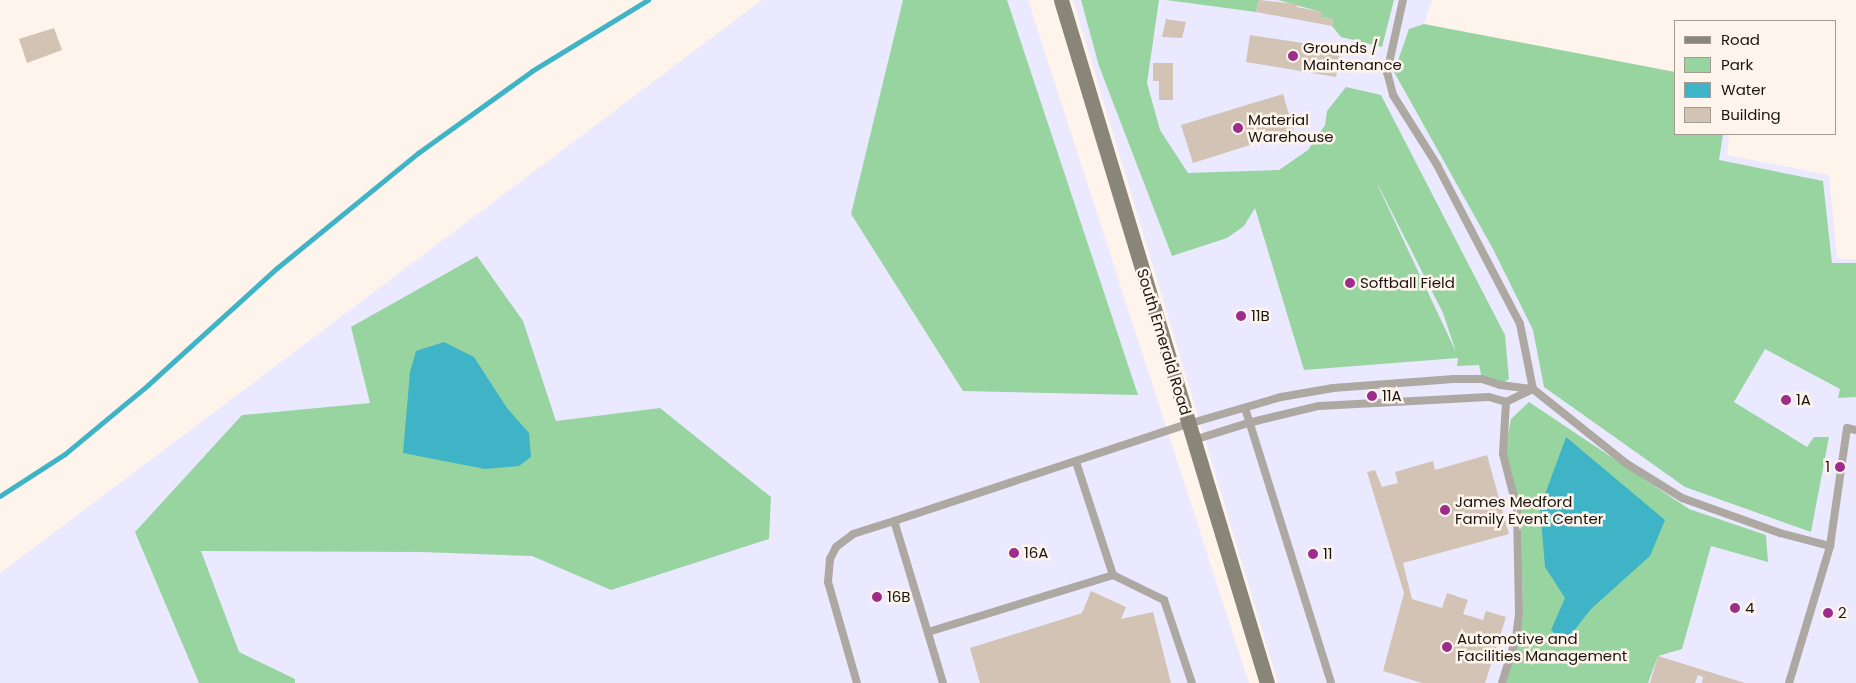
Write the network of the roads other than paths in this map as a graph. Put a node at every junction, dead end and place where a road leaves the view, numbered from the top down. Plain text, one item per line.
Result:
1 (1062, 0) edge
2 (1403, 0) edge
3 (1533, 389) junction
4 (1506, 402) junction
5 (1244, 408) junction
6 (1248, 423) junction
7 (1188, 424) junction
8 (1856, 430) edge
9 (1194, 440) junction
10 (1076, 462) junction
11 (894, 521) junction
12 (1830, 546) junction
13 (1113, 575) junction
14 (928, 632) junction
15 (857, 683) edge
16 (943, 683) edge
17 (1192, 683) edge
18 (1267, 683) edge
19 (1331, 683) edge
20 (1502, 683) edge
21 (1788, 683) edge

1 - 7 street, South Emerald Road
2 - 3 lane
3 - 4 lane
3 - 5 lane
3 - 12 lane
4 - 6 lane
4 - 20 lane
5 - 6 lane
5 - 7 lane
6 - 9 lane
6 - 19 lane
7 - 9 street, South Emerald Road
7 - 10 lane
8 - 12 lane
9 - 18 street, South Emerald Road
10 - 11 lane
10 - 13 lane
11 - 14 lane
11 - 15 lane
12 - 21 lane
13 - 14 lane
13 - 17 lane
14 - 16 lane

